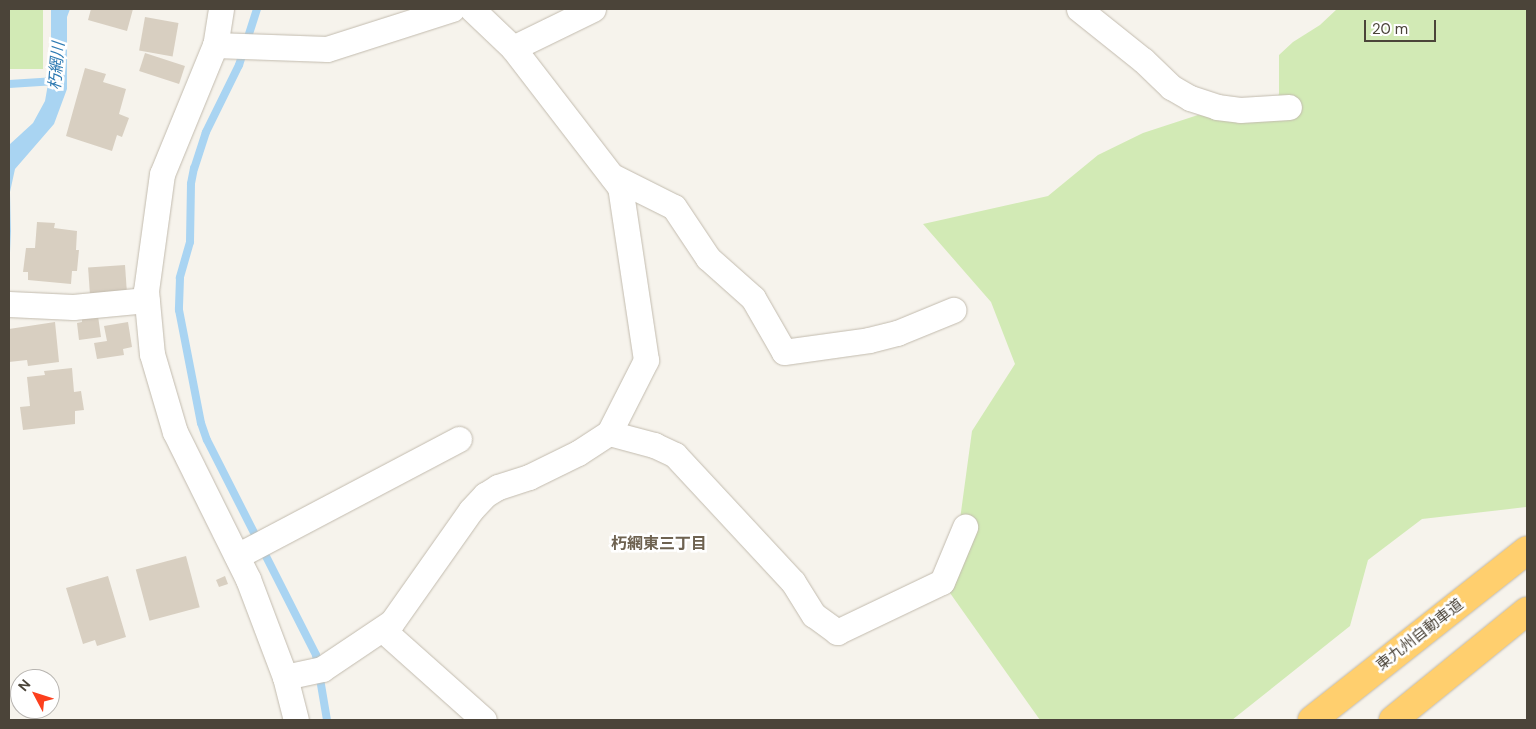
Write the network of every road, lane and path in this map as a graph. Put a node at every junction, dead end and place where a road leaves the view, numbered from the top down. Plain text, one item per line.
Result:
1 (221, 9) edge
2 (452, 9) edge
3 (472, 9) edge
4 (593, 9) edge
5 (1079, 9) edge
6 (235, 46) junction
7 (513, 48) junction
8 (1289, 107) dead end
9 (612, 176) junction
10 (147, 300) junction
11 (9, 304) edge
12 (953, 310) dead end
13 (609, 433) junction
14 (459, 439) dead end
15 (965, 527) dead end
16 (252, 548) junction
17 (1527, 550) edge
18 (1527, 611) edge
19 (383, 630) junction
20 (305, 673) junction
21 (296, 720) edge
22 (484, 720) edge
23 (1312, 720) edge
24 (1393, 720) edge

1 - 6 street
2 - 6 street
3 - 7 street
4 - 7 street
5 - 8 street
6 - 10 street
7 - 9 street
9 - 12 street
9 - 13 street
10 - 11 street
10 - 16 street
13 - 15 street
13 - 19 street
14 - 16 street
16 - 20 street
17 - 23 highway, 東九州自動車道
18 - 24 highway
19 - 20 street
19 - 22 street
20 - 21 street

